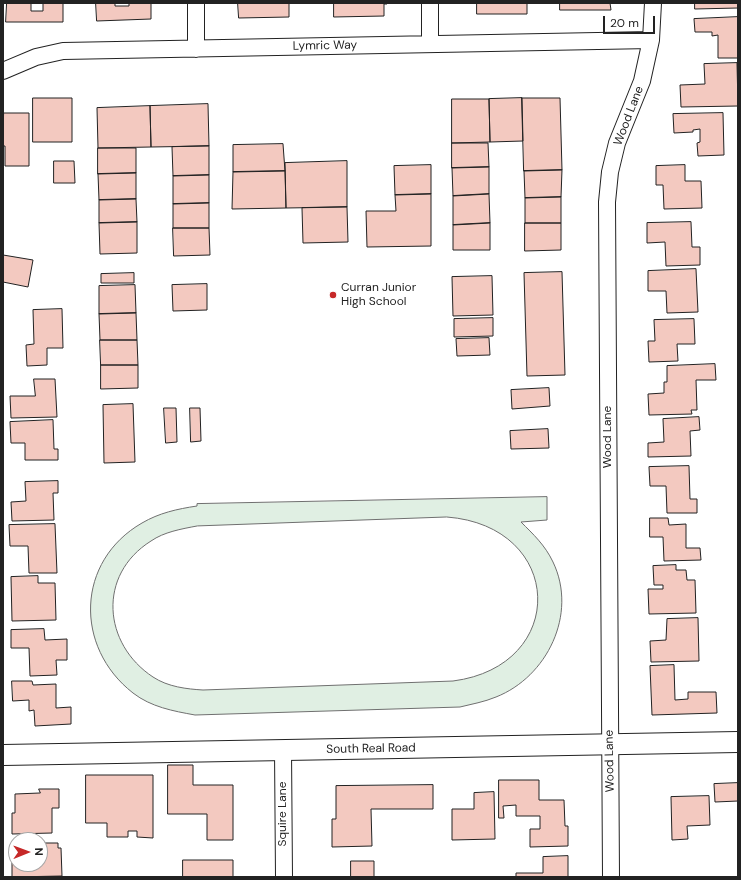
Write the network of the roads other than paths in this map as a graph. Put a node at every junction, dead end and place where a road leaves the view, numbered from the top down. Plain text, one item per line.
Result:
1 (196, 3) edge
2 (430, 3) edge
3 (653, 3) edge
4 (651, 40) junction
5 (430, 44) junction
6 (196, 49) junction
7 (3, 71) edge
8 (738, 742) edge
9 (609, 744) junction
10 (283, 750) junction
11 (3, 755) edge
12 (284, 877) edge
13 (611, 877) edge

1 - 6 street
2 - 5 street
3 - 4 street, Wood Lane
4 - 5 street, Lymric Way
4 - 9 street, Wood Lane
5 - 6 street, Lymric Way
6 - 7 street, Lymric Way
8 - 9 street, South Real Road
9 - 10 street, South Real Road
9 - 13 street, Wood Lane
10 - 11 street, South Real Road
10 - 12 street, Squire Lane

